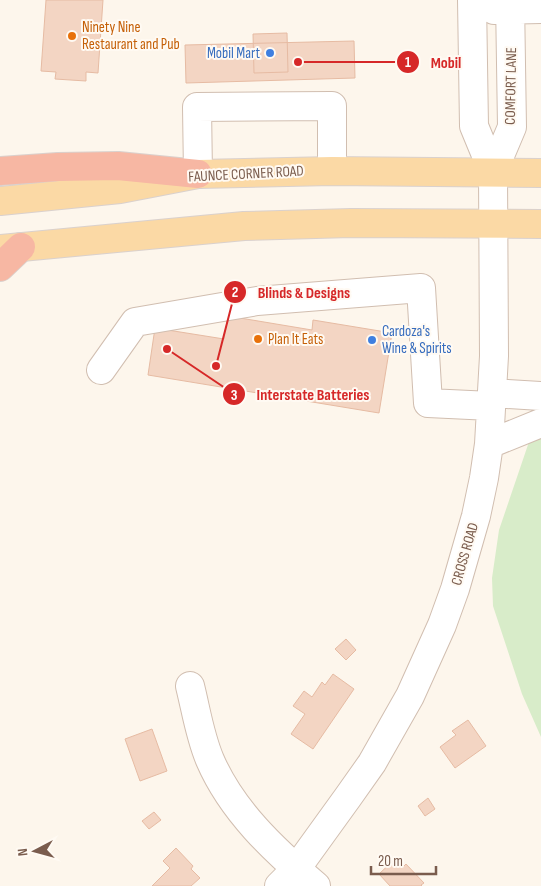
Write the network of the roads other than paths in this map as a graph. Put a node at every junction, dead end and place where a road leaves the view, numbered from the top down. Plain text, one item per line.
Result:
1 (472, 5) edge
2 (511, 5) edge
3 (541, 9) edge
4 (0, 170) edge
5 (332, 171) junction
6 (493, 172) junction
7 (541, 173) edge
8 (198, 174) junction
9 (0, 201) edge
10 (493, 223) junction
11 (541, 224) edge
12 (10, 248) edge
13 (0, 267) edge
14 (101, 370) dead end
15 (541, 396) edge
16 (492, 400) junction
17 (541, 423) edge
18 (489, 444) junction
19 (190, 686) dead end
20 (297, 880) edge

1 - 2 street
1 - 6 street
2 - 3 street
2 - 6 street, COMFORT LANE
4 - 8 highway
5 - 6 main road, FAUNCE CORNER ROAD
5 - 8 main road, FAUNCE CORNER ROAD
5 - 8 street
6 - 7 main road, FAUNCE CORNER ROAD
6 - 10 street, CROSS ROAD
8 - 9 main road, FAUNCE CORNER ROAD
10 - 11 main road
10 - 12 main road
10 - 16 street, CROSS ROAD
12 - 13 highway
14 - 16 street
15 - 16 street
16 - 18 street, CROSS ROAD
17 - 18 street
18 - 20 street, CROSS ROAD
19 - 20 street

